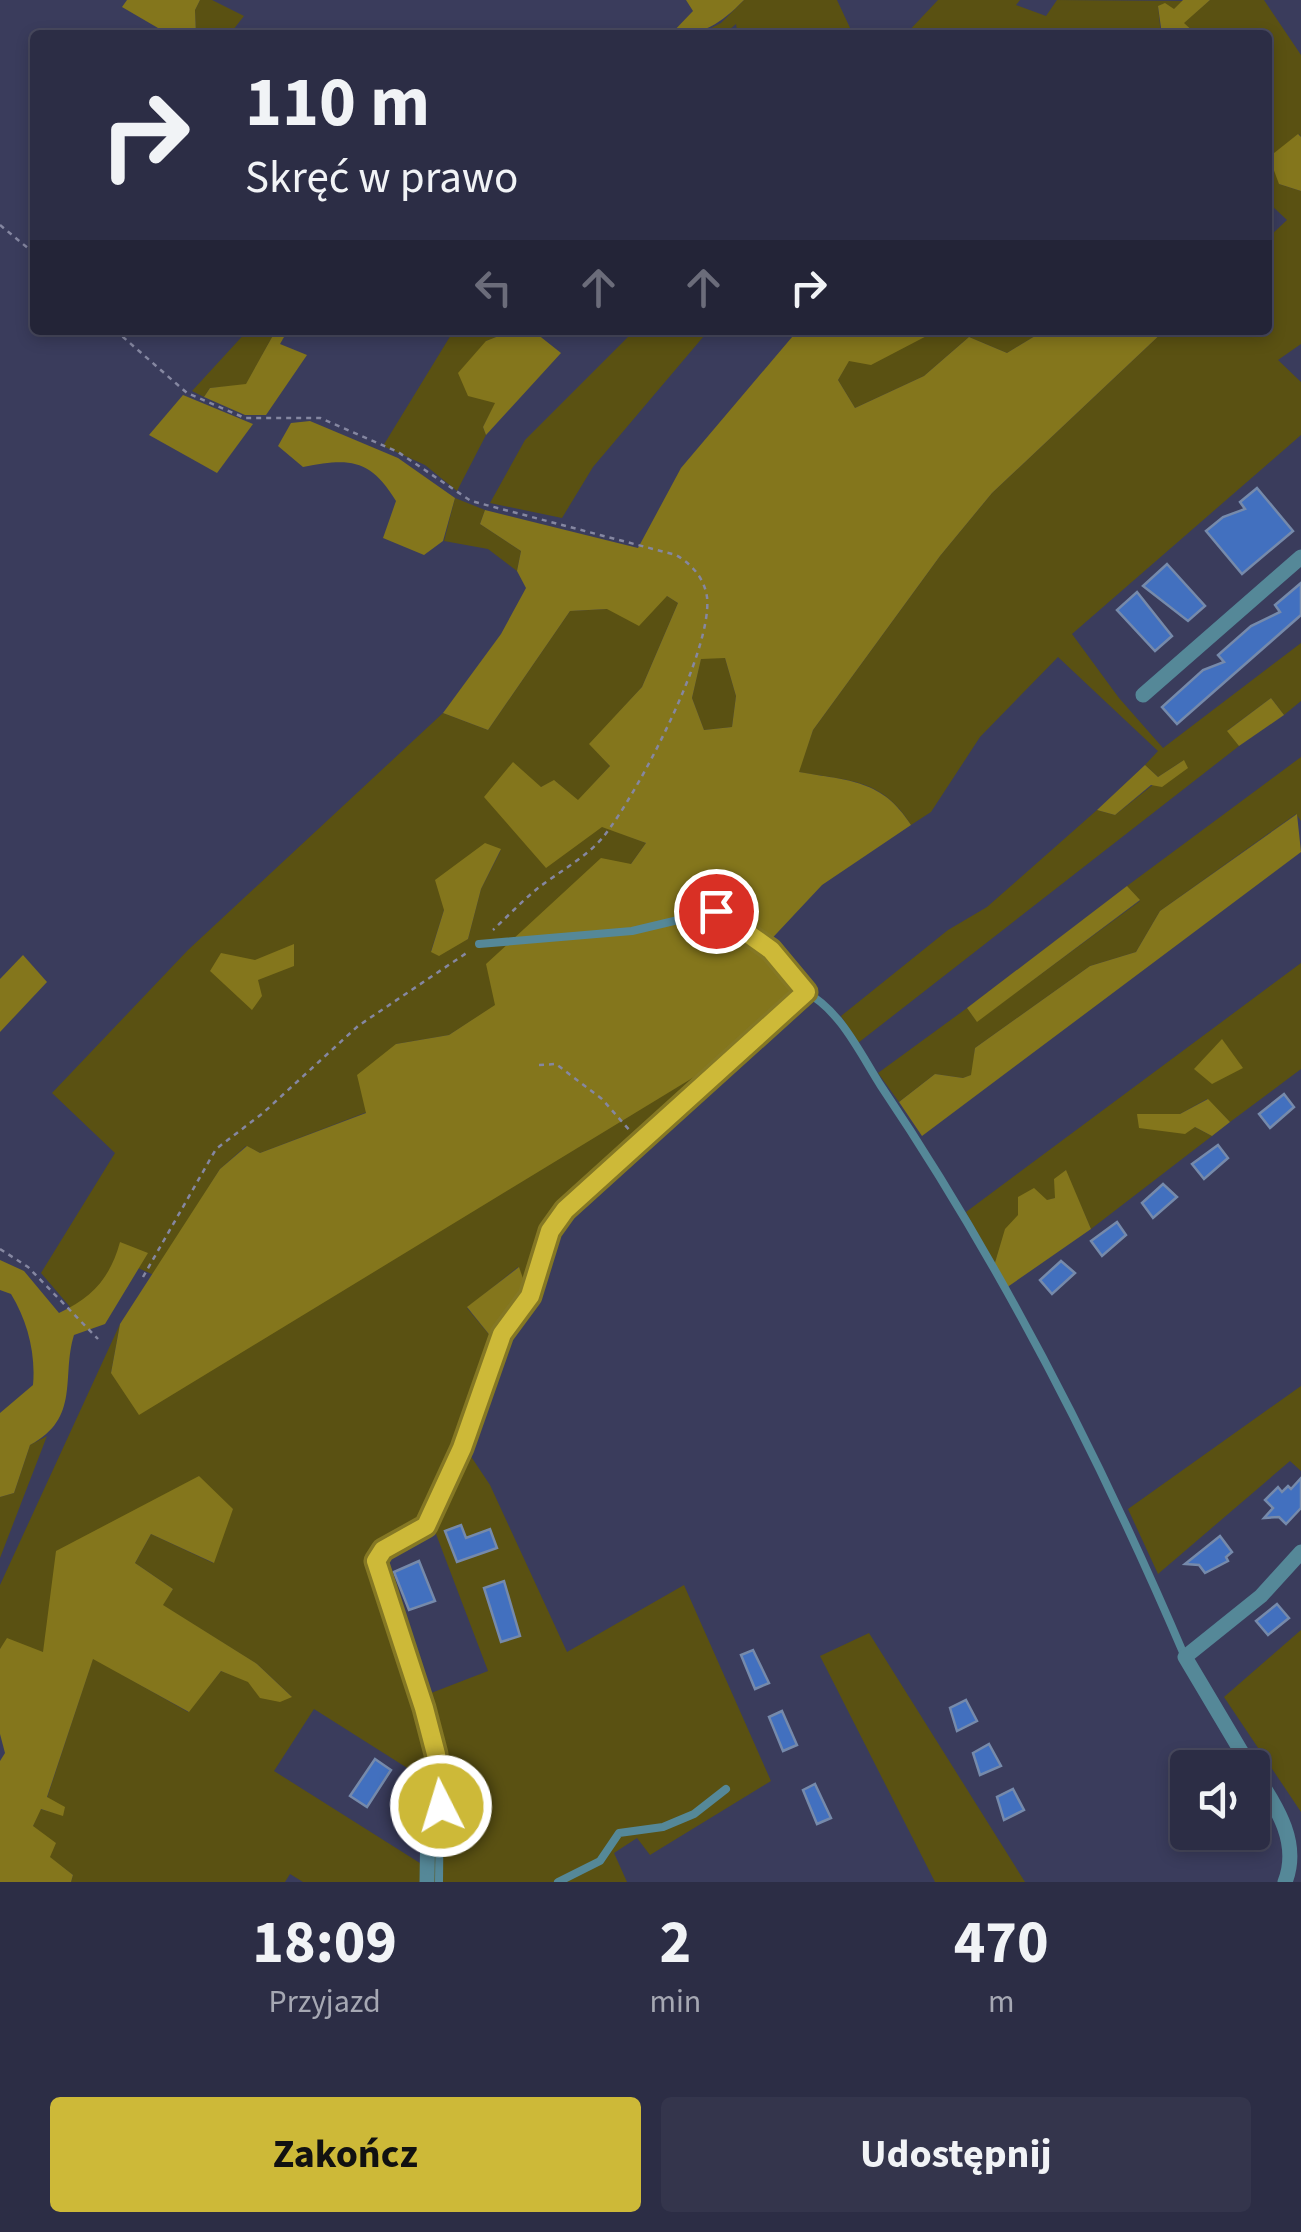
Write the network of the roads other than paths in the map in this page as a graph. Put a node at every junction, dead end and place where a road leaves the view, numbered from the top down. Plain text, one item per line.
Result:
1 (1301, 557) edge
2 (1143, 695) dead end
3 (479, 944) road end
4 (806, 992) junction
5 (1301, 1552) edge
6 (1185, 1657) junction
7 (1241, 1750) edge
8 (726, 1789) dead end
9 (1270, 1798) edge
10 (428, 1816) dead end
11 (1300, 1849) edge
12 (427, 1882) edge
13 (439, 1882) edge
14 (558, 1882) edge
15 (1285, 1882) edge

1 - 2 street
3 - 4 lane
4 - 6 lane
4 - 13 lane
5 - 6 street
6 - 7 street
8 - 14 lane
9 - 11 street
10 - 12 street
11 - 15 street

